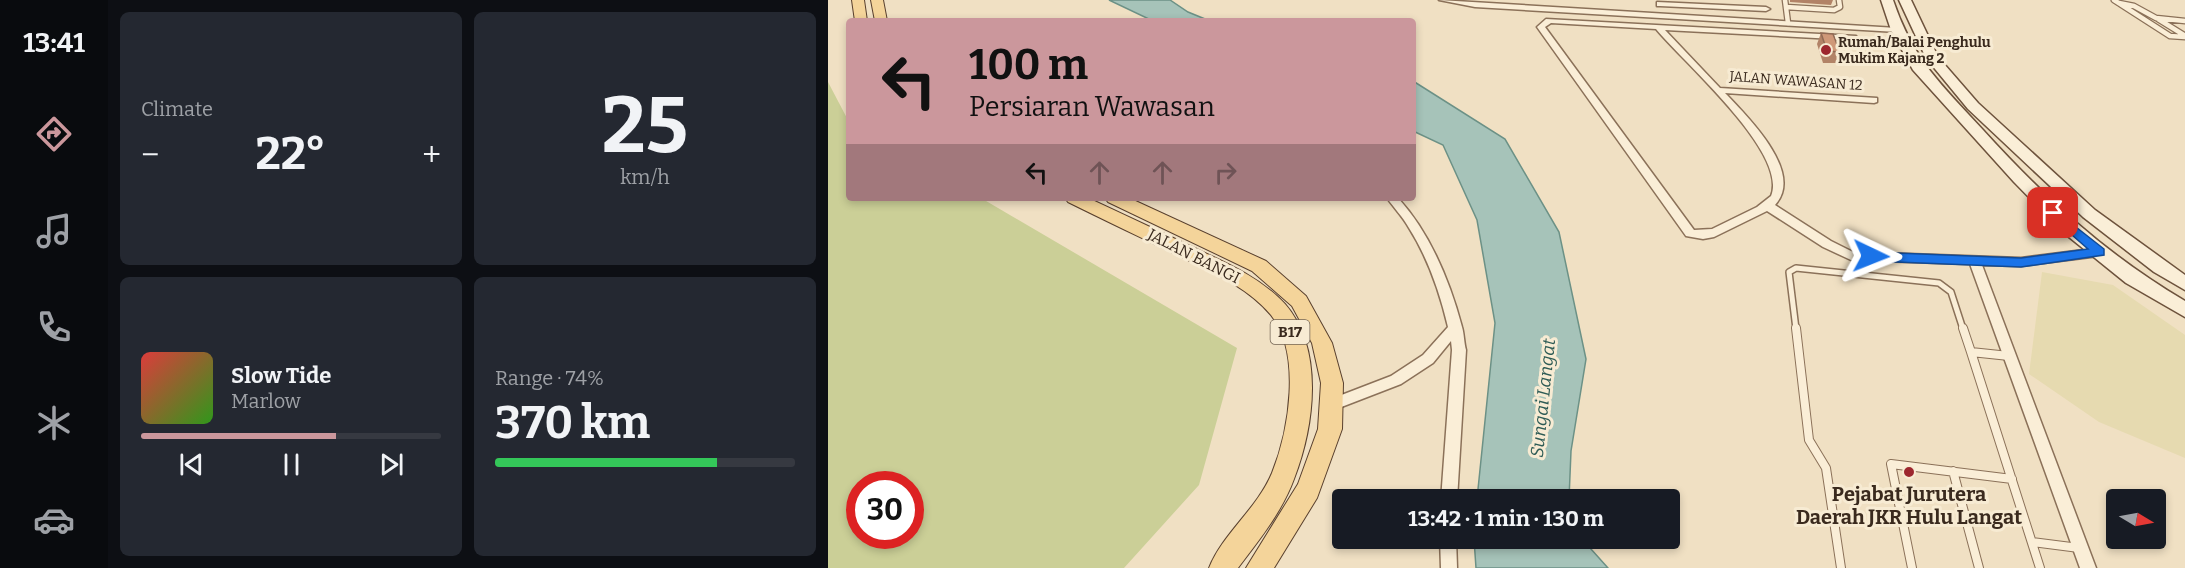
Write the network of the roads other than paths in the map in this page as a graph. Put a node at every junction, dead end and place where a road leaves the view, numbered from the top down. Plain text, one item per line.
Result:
1 (858, 0) edge
2 (877, 0) edge
3 (1443, 0) edge
4 (1785, 0) edge
5 (1839, 0) edge
6 (1887, 0) edge
7 (2116, 1) edge
8 (1660, 2) edge
9 (1490, 3) edge
10 (1907, 6) edge
11 (1786, 7) junction
12 (1766, 9) dead end
13 (1628, 14) junction
14 (1660, 16) junction
15 (861, 18) edge
16 (880, 18) edge
17 (2158, 19) junction
18 (2185, 21) edge
19 (1788, 23) junction
20 (1626, 25) junction
21 (1658, 27) junction
22 (1898, 30) junction
23 (2184, 36) edge
24 (1853, 38) dead end
25 (1924, 44) junction
26 (1716, 90) junction
27 (1874, 100) dead end
28 (1080, 201) edge
29 (1120, 201) edge
30 (1395, 201) edge
31 (1768, 206) junction
32 (2099, 222) junction
33 (2099, 252) junction
34 (1974, 260) junction
35 (2160, 268) junction
36 (2185, 284) edge
37 (2185, 310) edge
38 (1456, 327) junction
39 (1971, 352) junction
40 (2009, 356) junction
41 (1331, 405) junction
42 (1953, 471) junction
43 (2012, 479) junction
44 (1450, 489) edge
45 (2032, 542) junction
46 (2080, 548) junction
47 (1448, 549) edge
48 (1222, 568) edge
49 (1259, 568) edge
50 (1449, 568) edge
51 (1841, 568) edge
52 (1912, 568) edge
53 (1979, 568) edge
54 (2040, 568) edge
55 (2088, 568) edge

1 - 15 main road
2 - 16 main road
3 - 9 street
4 - 11 lane
5 - 11 lane
6 - 22 main road
7 - 17 lane
7 - 23 lane
8 - 12 street
8 - 14 street
9 - 13 street
10 - 22 main road
10 - 25 main road
11 - 19 lane
13 - 14 street
13 - 20 street
14 - 19 street
17 - 18 lane
17 - 23 lane
19 - 22 street
20 - 21 street
20 - 31 street
21 - 24 street
21 - 26 street
22 - 25 main road
22 - 33 main road
25 - 32 main road
26 - 27 street, JALAN WAWASAN 12
26 - 31 street
28 - 48 main road, JALAN BANGI / B17
29 - 41 main road, JALAN BANGI / B17
30 - 38 street
31 - 34 street
32 - 33 main road
32 - 35 main road
33 - 34 street
33 - 35 main road
33 - 37 main road
34 - 40 street
35 - 36 main road
38 - 41 street
38 - 44 street
39 - 40 lane
39 - 43 lane
39 - 51 lane
40 - 46 street
41 - 49 main road, JALAN BANGI / B17
42 - 43 lane
42 - 52 lane
42 - 53 lane
43 - 45 lane
45 - 46 lane
45 - 54 lane
46 - 55 street
47 - 50 street

